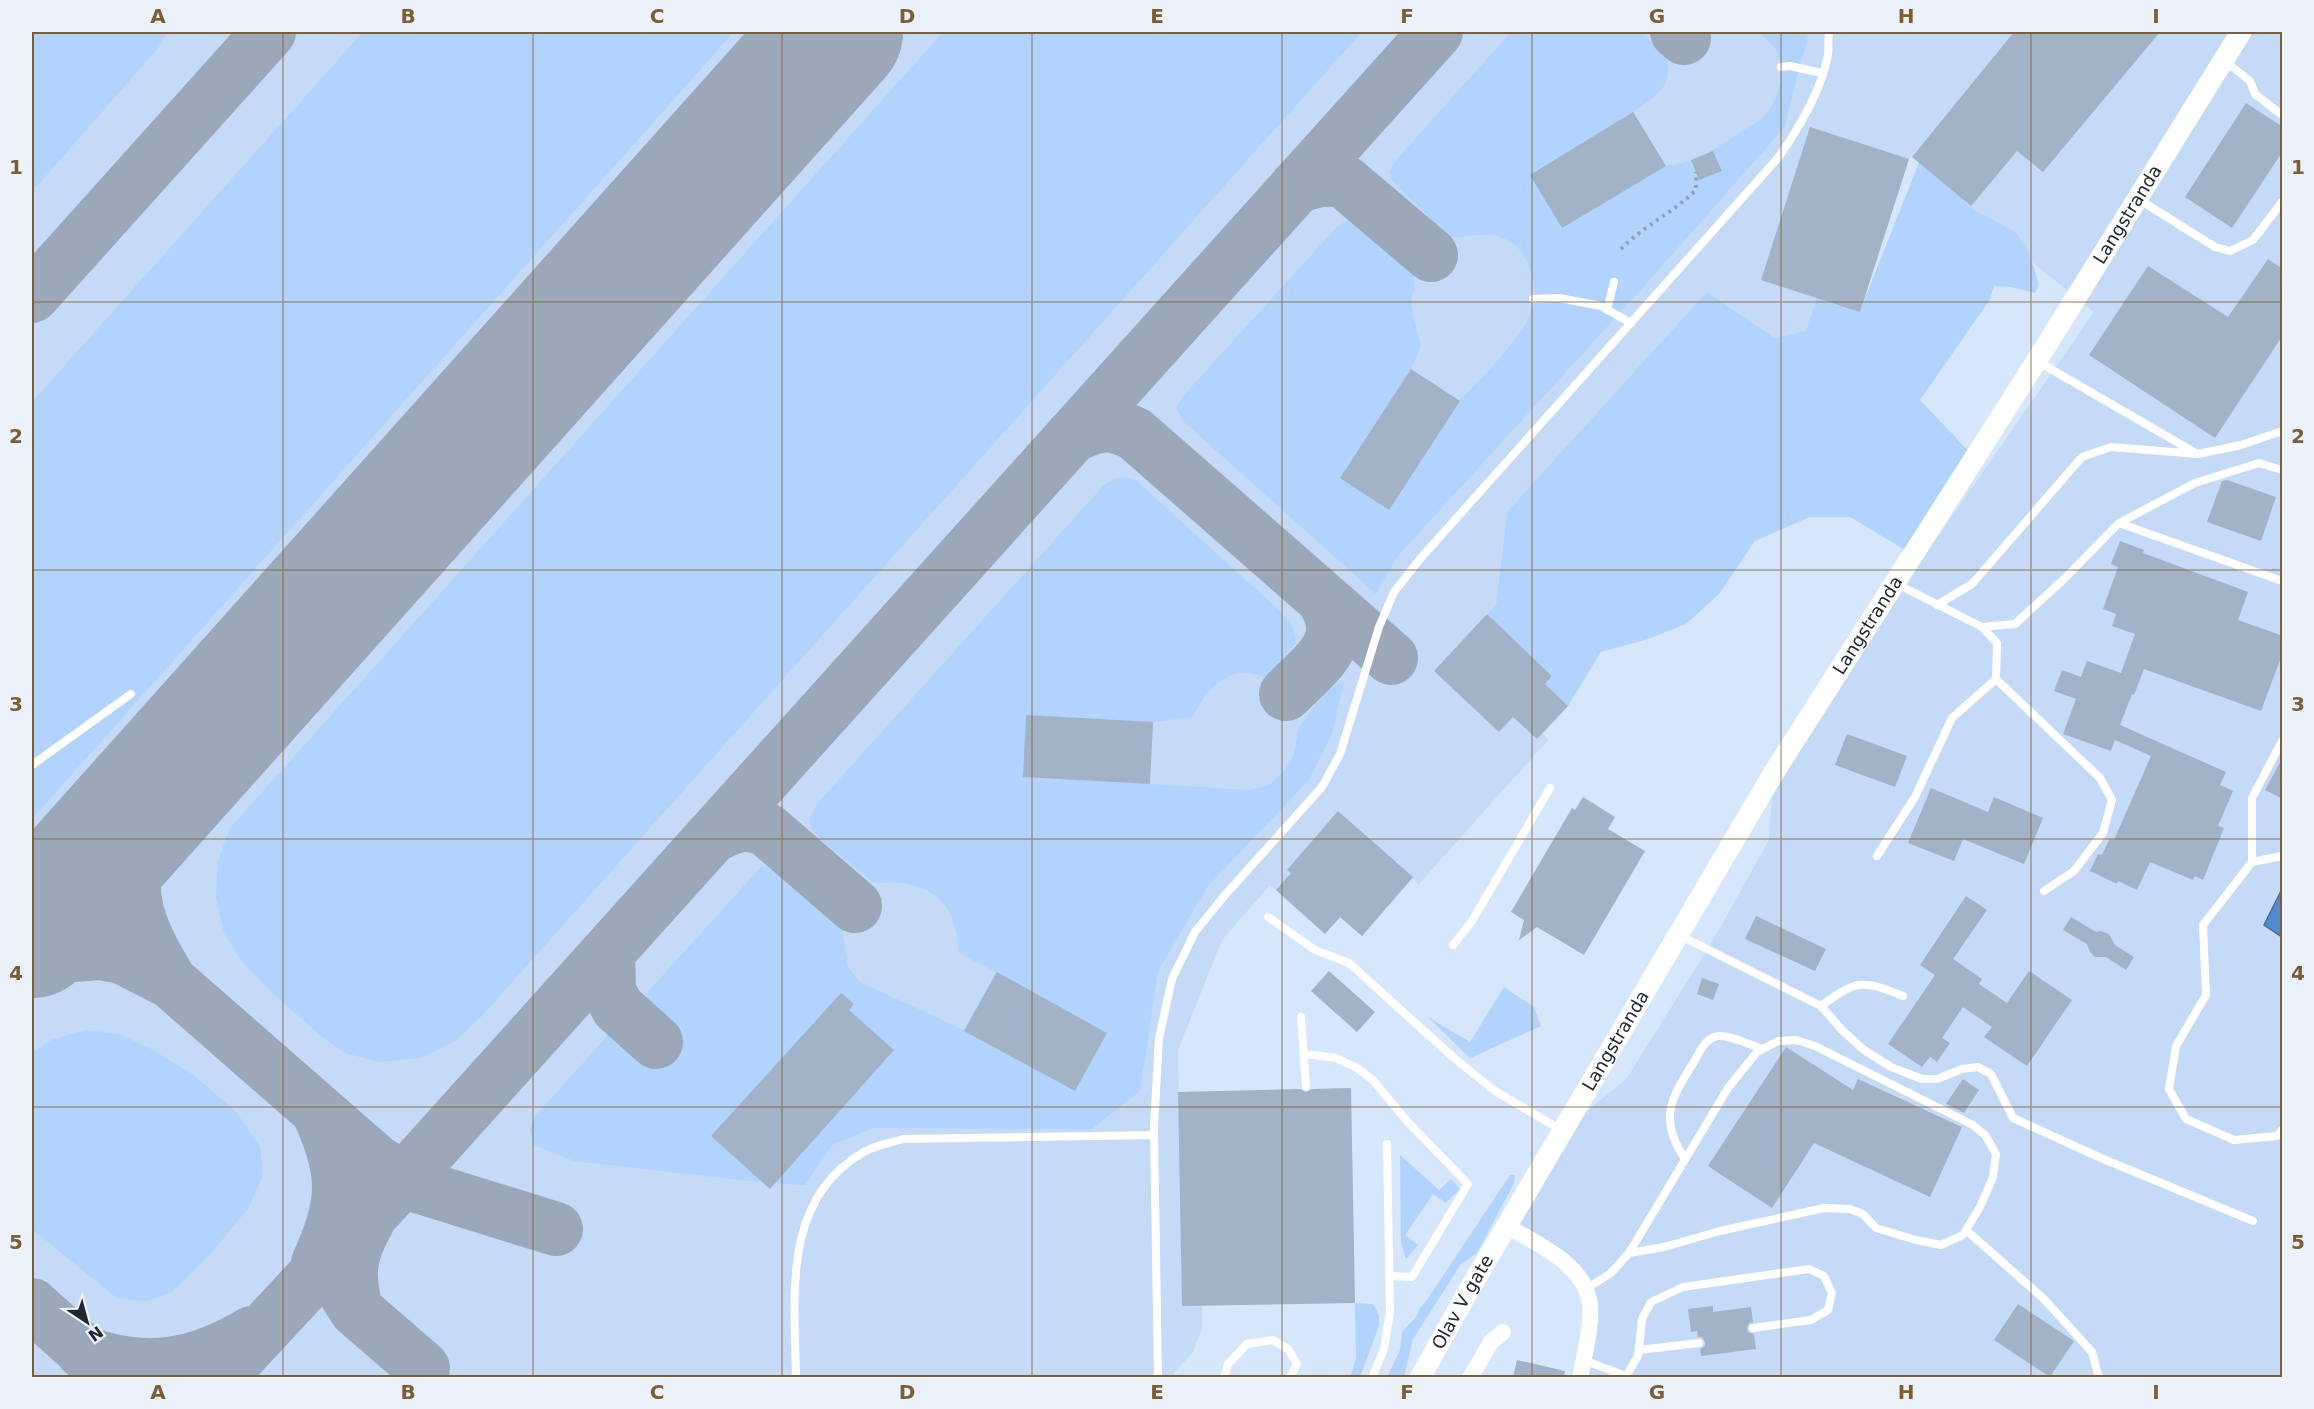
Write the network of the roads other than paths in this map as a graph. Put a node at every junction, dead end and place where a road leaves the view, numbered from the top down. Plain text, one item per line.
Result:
1 (1828, 32) edge
2 (2241, 32) edge
3 (2223, 60) junction
4 (1781, 68) dead end
5 (1822, 73) junction
6 (2283, 115) edge
7 (2138, 198) junction
8 (2283, 202) edge
9 (1614, 282) dead end
10 (1533, 299) dead end
11 (1607, 310) junction
12 (1631, 323) junction
13 (2037, 361) junction
14 (2283, 431) edge
15 (2198, 454) junction
16 (2283, 470) edge
17 (2120, 523) junction
18 (2283, 581) edge
19 (1894, 582) junction
20 (1937, 605) junction
21 (1982, 627) junction
22 (1996, 679) junction
23 (131, 694) dead end
24 (2283, 741) edge
25 (32, 765) edge
26 (1550, 788) dead end
27 (1877, 856) dead end
28 (2283, 856) edge
29 (2252, 862) junction
30 (2044, 891) dead end
31 (1268, 917) dead end
32 (1678, 934) junction
33 (1453, 945) dead end
34 (1903, 996) dead end
35 (1821, 1006) junction
36 (1301, 1017) dead end
37 (1762, 1049) junction
38 (1305, 1054) junction
39 (1306, 1086) dead end
40 (1563, 1131) junction
41 (2281, 1134) edge
42 (1154, 1136) junction
43 (1387, 1144) dead end
44 (1685, 1159) junction
45 (2253, 1221) dead end
46 (1507, 1226) junction
47 (1966, 1230) junction
48 (1629, 1253) junction
49 (1389, 1276) junction
50 (1586, 1288) junction
51 (1753, 1328) dead end
52 (1503, 1332) dead end
53 (1699, 1343) dead end
54 (1639, 1350) junction
55 (1583, 1360) junction
56 (796, 1377) edge
57 (1158, 1377) edge
58 (1224, 1377) edge
59 (1290, 1377) edge
60 (1372, 1377) edge
61 (1420, 1377) edge
62 (1470, 1377) edge
63 (1580, 1377) edge
64 (2099, 1377) edge

1 - 5 lane
2 - 3 street, Langstranda
3 - 6 lane
3 - 7 street, Langstranda
4 - 5 lane
5 - 12 lane
7 - 8 lane
7 - 13 street, Langstranda
9 - 11 lane
10 - 11 lane
11 - 12 lane
12 - 42 lane
13 - 15 lane
13 - 19 street, Langstranda
14 - 15 lane
15 - 20 lane
16 - 17 lane
17 - 18 lane
17 - 21 lane
19 - 20 lane
19 - 32 street, Langstranda
20 - 21 lane
21 - 22 lane
22 - 27 lane
22 - 30 lane
23 - 25 lane
24 - 29 lane
26 - 33 lane
28 - 29 lane
29 - 41 lane
31 - 40 lane
32 - 35 lane
32 - 40 street, Langstranda
34 - 35 lane
35 - 45 lane
36 - 38 lane
37 - 44 lane
37 - 44 lane
37 - 47 lane
38 - 39 lane
38 - 49 lane
40 - 46 street, Langstranda
42 - 56 lane
42 - 57 lane
43 - 49 lane
44 - 48 lane
46 - 50 street
46 - 61 street, Olav V gate
47 - 48 lane
47 - 64 lane
48 - 50 lane
49 - 60 lane
50 - 55 street
51 - 54 lane
52 - 62 street
53 - 54 lane
54 - 55 lane
55 - 63 street
58 - 59 lane

